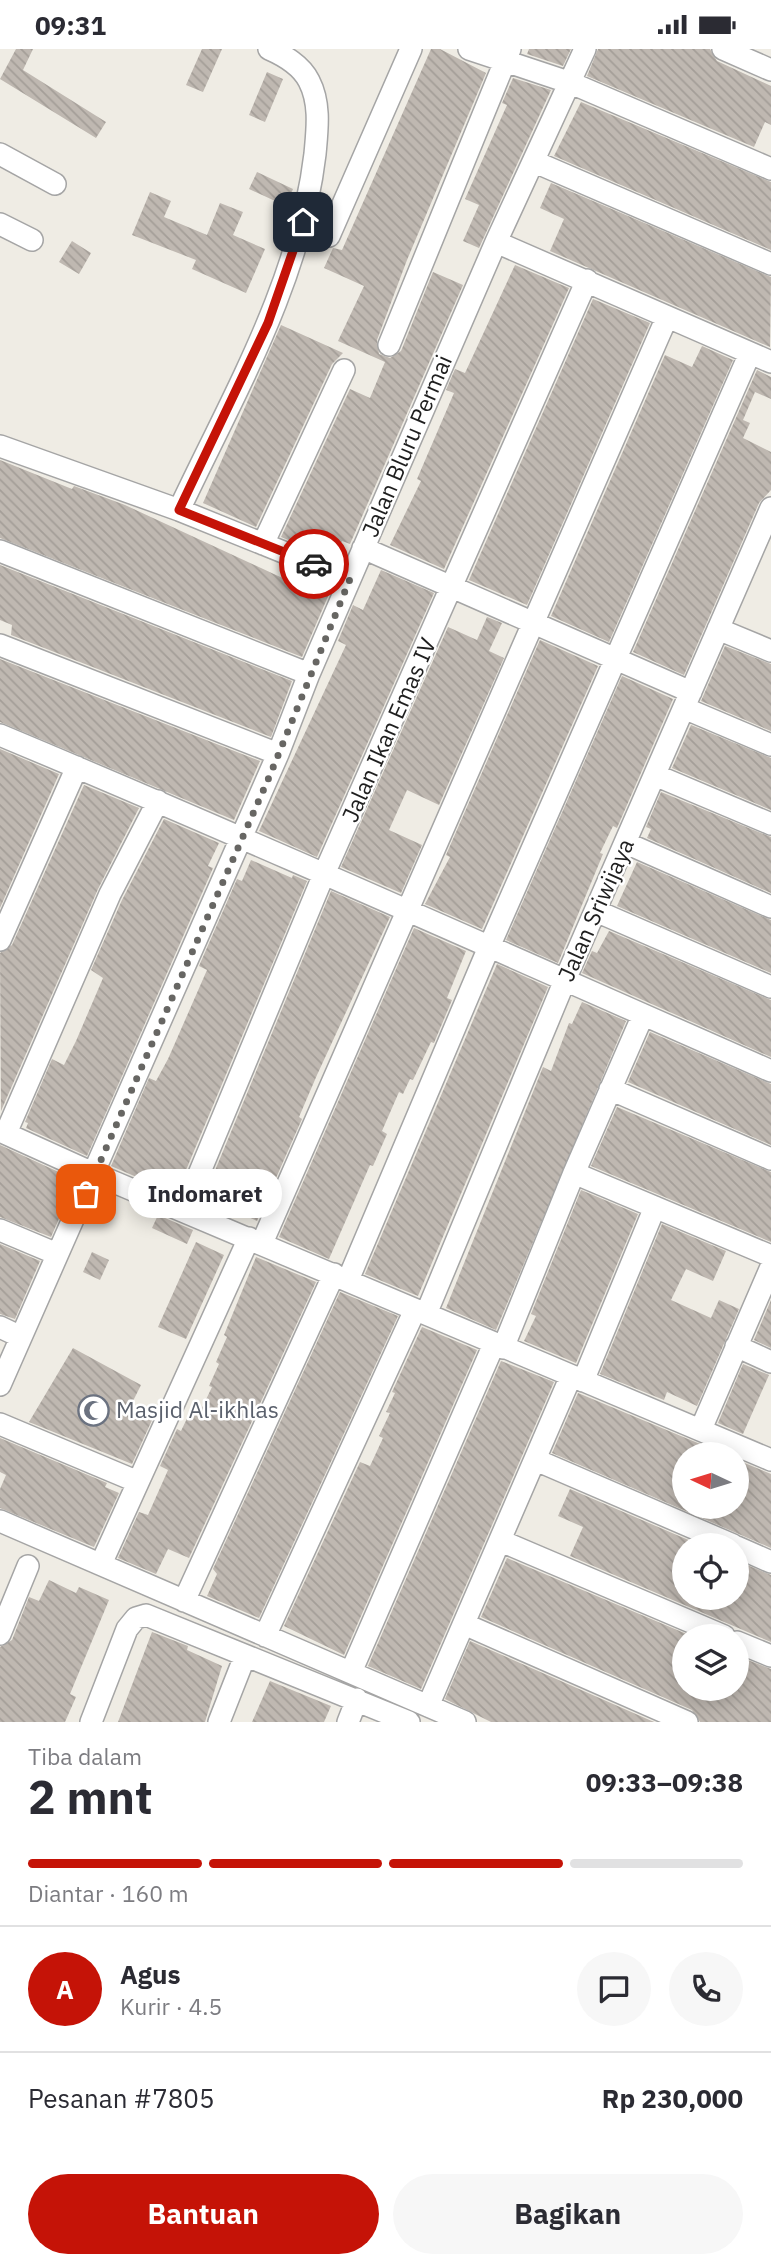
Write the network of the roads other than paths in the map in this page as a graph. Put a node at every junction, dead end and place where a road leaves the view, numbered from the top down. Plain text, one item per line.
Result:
1 (269, 49) edge
2 (411, 49) edge
3 (469, 49) edge
4 (585, 49) edge
5 (723, 49) edge
6 (507, 56) edge
7 (771, 70) edge
8 (572, 83) junction
9 (0, 154) edge
10 (535, 162) junction
11 (771, 169) edge
12 (55, 184) dead end
13 (0, 225) edge
14 (329, 236) dead end
15 (32, 240) dead end
16 (496, 242) junction
17 (771, 264) edge
18 (587, 281) junction
19 (667, 317) junction
20 (389, 345) dead end
21 (750, 352) junction
22 (771, 362) edge
23 (344, 370) dead end
24 (2, 451) edge
25 (771, 508) edge
26 (179, 510) junction
27 (263, 544) junction
28 (363, 548) junction
29 (0, 551) edge
30 (762, 551) edge
31 (350, 579) junction
32 (453, 586) junction
33 (532, 621) junction
34 (719, 629) junction
35 (0, 645) edge
36 (771, 651) edge
37 (616, 658) junction
38 (309, 674) junction
39 (688, 700) junction
40 (0, 735) edge
41 (771, 745) edge
42 (278, 754) junction
43 (77, 767) junction
44 (655, 775) junction
45 (158, 801) junction
46 (771, 824) edge
47 (243, 837) junction
48 (626, 843) junction
49 (324, 874) junction
50 (771, 907) edge
51 (596, 911) junction
52 (405, 912) junction
53 (0, 940) edge
54 (489, 947) junction
55 (565, 980) junction
56 (771, 987) edge
57 (643, 1014) junction
58 (771, 1071) edge
59 (610, 1089) junction
60 (3, 1132) edge
61 (771, 1159) edge
62 (574, 1173) junction
63 (95, 1174) junction
64 (655, 1207) junction
65 (184, 1210) junction
66 (0, 1230) edge
67 (255, 1240) junction
68 (57, 1254) junction
69 (771, 1266) edge
70 (341, 1277) junction
71 (421, 1312) junction
72 (0, 1327) edge
73 (21, 1337) junction
74 (499, 1346) junction
75 (736, 1346) junction
76 (771, 1362) edge
77 (577, 1379) junction
78 (0, 1385) edge
79 (0, 1425) edge
80 (701, 1429) junction
81 (536, 1460) junction
82 (771, 1460) edge
83 (138, 1482) junction
84 (0, 1521) edge
85 (705, 1533) edge
86 (501, 1541) junction
87 (749, 1552) edge
88 (771, 1562) edge
89 (101, 1565) junction
90 (28, 1566) dead end
91 (184, 1601) junction
92 (464, 1624) junction
93 (696, 1624) edge
94 (0, 1634) edge
95 (265, 1636) junction
96 (749, 1647) edge
97 (245, 1656) junction
98 (771, 1656) edge
99 (351, 1672) junction
100 (357, 1699) junction
101 (428, 1706) junction
102 (91, 1722) edge
103 (219, 1722) edge
104 (348, 1722) edge
105 (409, 1722) edge
106 (464, 1722) edge
107 (687, 1722) edge

1 - 26 street
2 - 14 street
3 - 6 street
4 - 8 street, Jalan Bluru Permai
5 - 7 street
6 - 8 street
6 - 20 street
8 - 10 street, Jalan Bluru Permai
8 - 11 street
9 - 12 street
10 - 16 street, Jalan Bluru Permai
10 - 17 street
13 - 15 street
16 - 18 street
16 - 28 street, Jalan Bluru Permai
18 - 19 street
18 - 32 street, Jalan Ikan Emas IV
19 - 21 street
19 - 33 street
21 - 22 street
21 - 37 street
23 - 27 street
24 - 26 street
25 - 30 street, Jalan Sriwijaya
26 - 27 street
27 - 31 street
28 - 31 street, Jalan Bluru Permai
28 - 32 street
29 - 38 street
30 - 34 street, Jalan Sriwijaya
31 - 38 street, Jalan Bluru Permai
32 - 33 street
32 - 49 street, Jalan Ikan Emas IV
33 - 37 street
33 - 52 street
34 - 36 street
34 - 39 street, Jalan Sriwijaya
35 - 42 street
37 - 39 street
37 - 54 street
38 - 42 street, Jalan Bluru Permai
39 - 41 street
39 - 44 street, Jalan Sriwijaya
40 - 43 street
42 - 47 street, Jalan Bluru Permai
43 - 45 street
43 - 53 street
44 - 46 street
44 - 48 street, Jalan Sriwijaya
45 - 47 street
45 - 60 street
47 - 49 street
47 - 63 street, Jalan Bluru Permai
48 - 50 street
48 - 51 street, Jalan Sriwijaya
49 - 52 street
49 - 65 street, Jalan Ikan Emas IV
51 - 55 street, Jalan Sriwijaya
51 - 56 street
52 - 54 street
52 - 67 street
54 - 55 street
54 - 70 street
55 - 57 street
55 - 71 street, Jalan Sriwijaya
57 - 58 street
57 - 59 street
59 - 61 street
59 - 62 street
60 - 63 street
62 - 64 street
62 - 74 street
63 - 65 street
63 - 68 street, Jalan Bluru Permai
64 - 69 street
64 - 77 street
65 - 67 street
66 - 68 street
67 - 70 street
67 - 83 street
68 - 73 street, Jalan Bluru Permai
69 - 75 street
70 - 71 street
70 - 91 street
71 - 74 street
71 - 95 street, Jalan Sriwijaya
72 - 73 street
73 - 78 street, Jalan Bluru Permai
74 - 77 street
74 - 99 street
75 - 76 street
75 - 80 street
77 - 80 street
77 - 81 street
79 - 83 street
80 - 82 street
81 - 85 street
81 - 86 street
83 - 89 street
84 - 89 street
86 - 92 street
86 - 93 street
87 - 88 street
89 - 91 street
90 - 94 street
91 - 95 street
92 - 101 street
92 - 107 street
95 - 99 street
96 - 98 street
97 - 100 street
97 - 102 street
97 - 103 street
99 - 101 street
100 - 104 street
100 - 105 street
101 - 106 street

